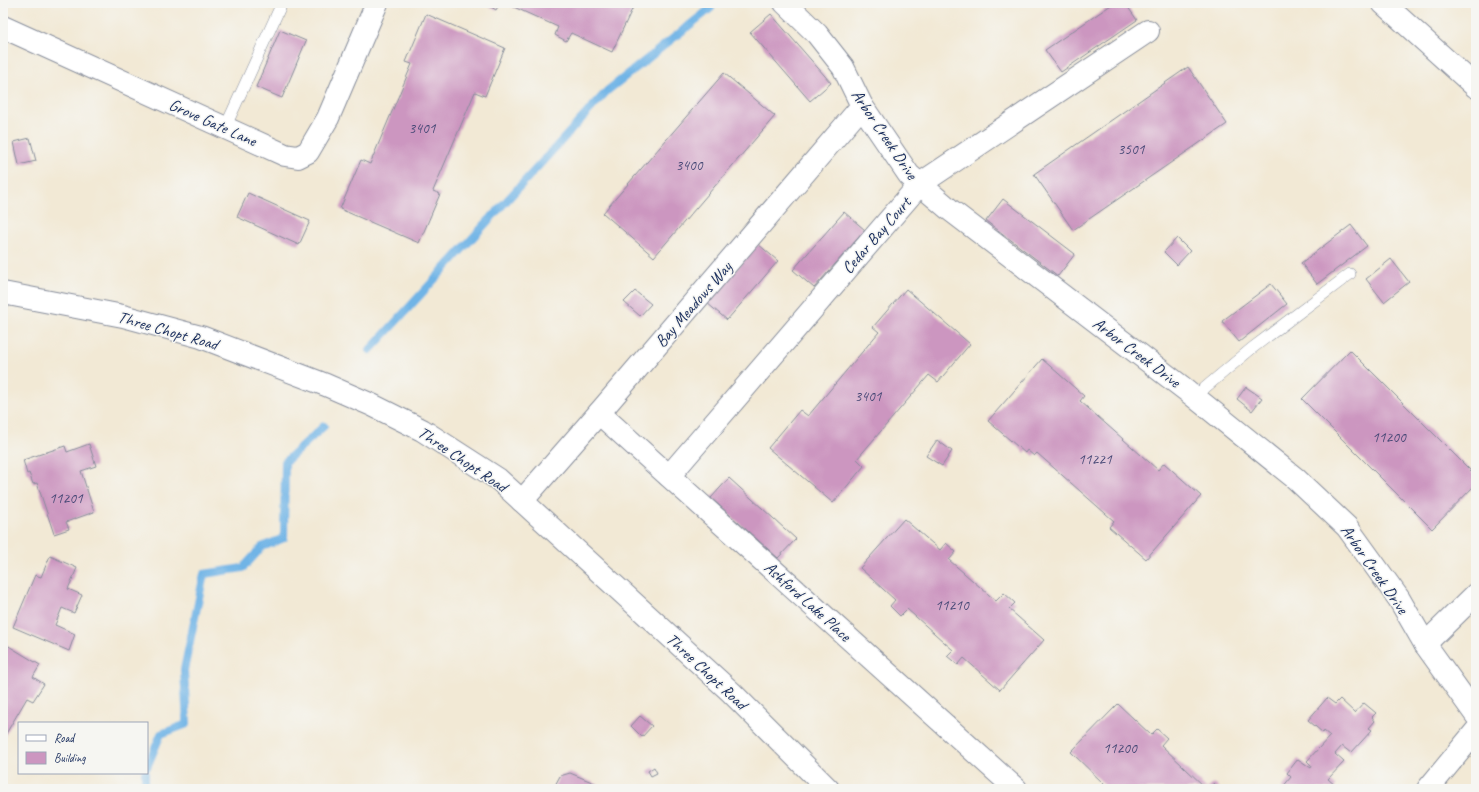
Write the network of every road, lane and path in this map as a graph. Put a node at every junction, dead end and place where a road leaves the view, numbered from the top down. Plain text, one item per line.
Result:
1 (282, 3) edge
2 (377, 3) edge
3 (785, 3) edge
4 (1383, 3) edge
5 (3, 26) edge
6 (1148, 31) dead end
7 (1476, 87) edge
8 (862, 106) junction
9 (225, 128) junction
10 (920, 184) junction
11 (1350, 274) dead end
12 (3, 293) edge
13 (1194, 396) junction
14 (599, 414) junction
15 (669, 476) junction
16 (522, 501) junction
17 (1476, 594) edge
18 (1425, 644) junction
19 (1476, 715) edge
20 (1476, 731) edge
21 (828, 789) edge
22 (832, 789) edge
23 (1016, 789) edge
24 (1428, 789) edge

1 - 9 lane
2 - 9 main road, Grove Gate Lane
3 - 8 main road, Arbor Creek Drive
4 - 7 main road
5 - 9 main road, Grove Gate Lane
6 - 10 main road, Cedar Bay Court
8 - 10 main road, Arbor Creek Drive
8 - 14 main road, Bay Meadows Way
10 - 13 main road, Arbor Creek Drive
10 - 15 main road, Cedar Bay Court
11 - 13 lane
12 - 16 main road, Three Chopt Road
13 - 18 main road, Arbor Creek Drive
14 - 15 main road, Ashford Lake Place
14 - 16 main road, Bay Meadows Way
15 - 23 main road, Ashford Lake Place
16 - 21 main road, Three Chopt Road
17 - 18 main road
18 - 19 main road, Arbor Creek Drive
20 - 24 main road
21 - 22 main road, Three Chopt Road

